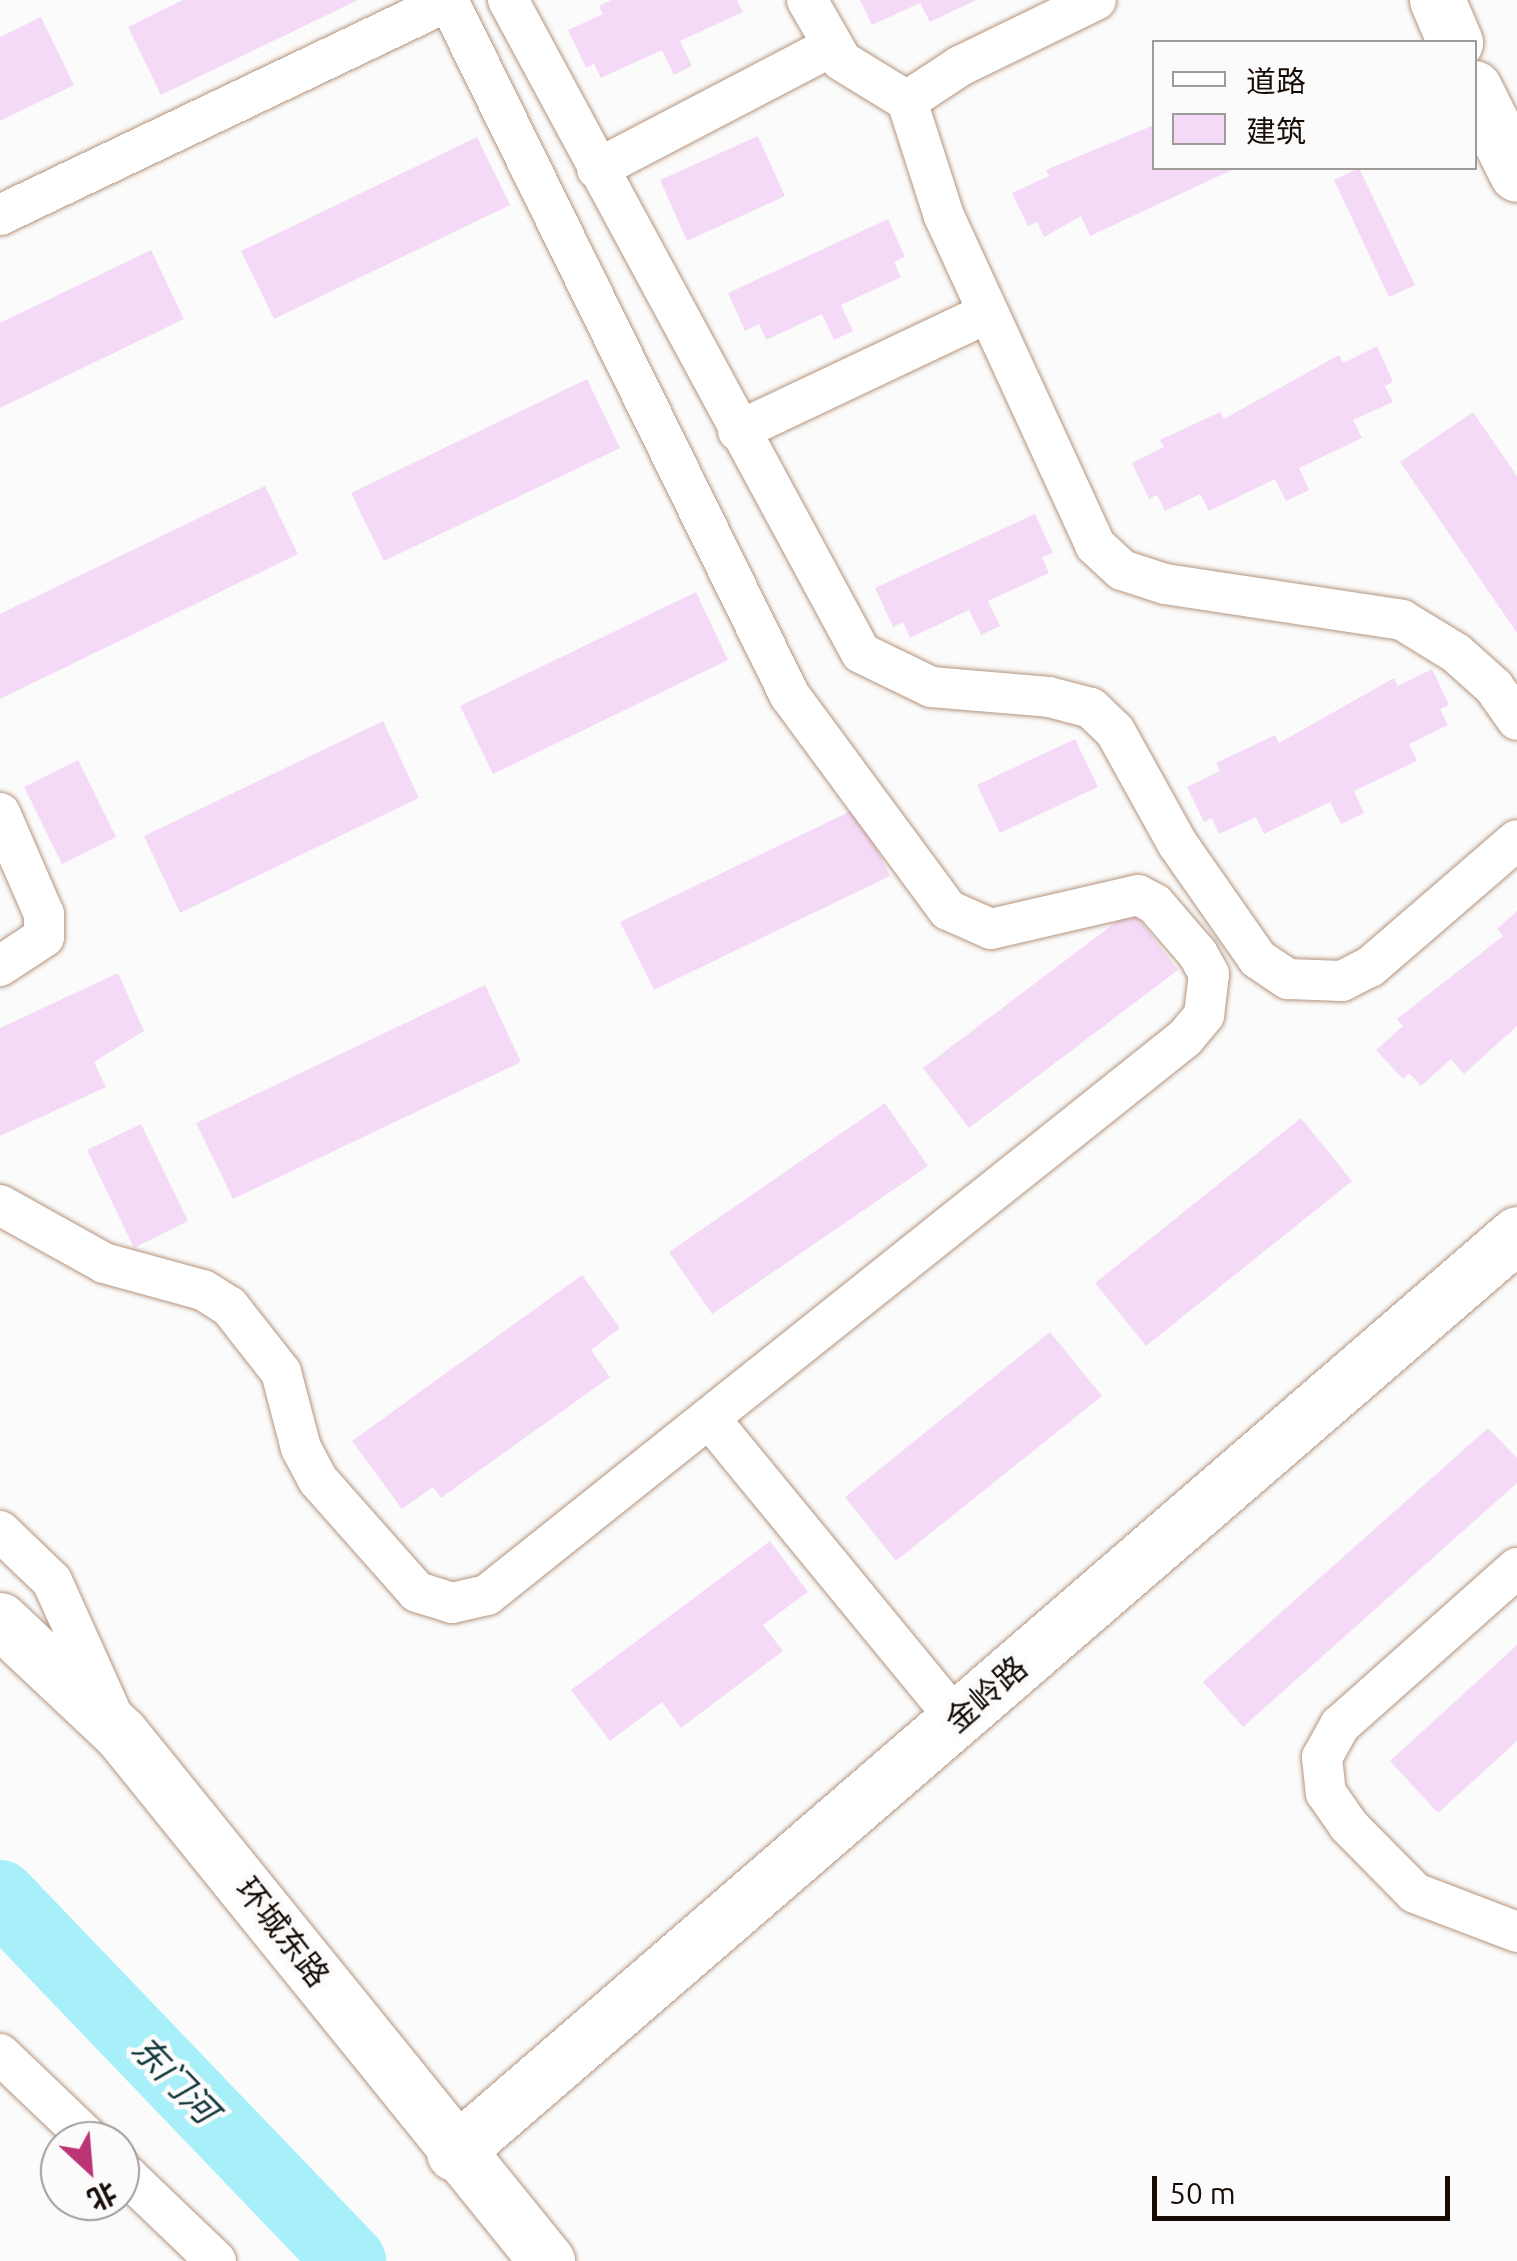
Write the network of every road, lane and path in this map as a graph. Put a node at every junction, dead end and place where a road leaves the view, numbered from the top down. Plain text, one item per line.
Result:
1 (448, 0) edge
2 (508, 0) edge
3 (806, 0) edge
4 (1096, 0) edge
5 (1437, 0) edge
6 (1454, 40) edge
7 (830, 47) junction
8 (1477, 94) edge
9 (907, 101) junction
10 (597, 169) junction
11 (1517, 174) edge
12 (0, 216) edge
13 (988, 313) junction
14 (738, 431) junction
15 (1517, 720) edge
16 (0, 813) edge
17 (1517, 840) edge
18 (0, 966) edge
19 (0, 1205) edge
20 (1517, 1234) edge
21 (709, 1418) junction
22 (0, 1531) edge
23 (1517, 1568) edge
24 (0, 1620) edge
25 (956, 1719) junction
26 (121, 1734) junction
27 (1517, 1932) edge
28 (0, 2054) edge
29 (69, 2121) edge
30 (454, 2153) junction
31 (140, 2188) edge
32 (216, 2261) edge
33 (547, 2261) edge

1 - 12 street
1 - 21 street
2 - 10 street
3 - 7 street
4 - 9 street
5 - 6 street
7 - 9 street
7 - 10 street
8 - 11 street
9 - 13 street
10 - 14 street
13 - 14 street
13 - 15 street
14 - 17 street
16 - 18 street
19 - 21 street
20 - 25 street, 金岭路
21 - 25 street
22 - 26 street
23 - 27 street
24 - 26 street, 环城东路
25 - 30 street, 金岭路
26 - 30 street, 环城东路
28 - 29 street
30 - 33 street, 环城东路
31 - 32 street

